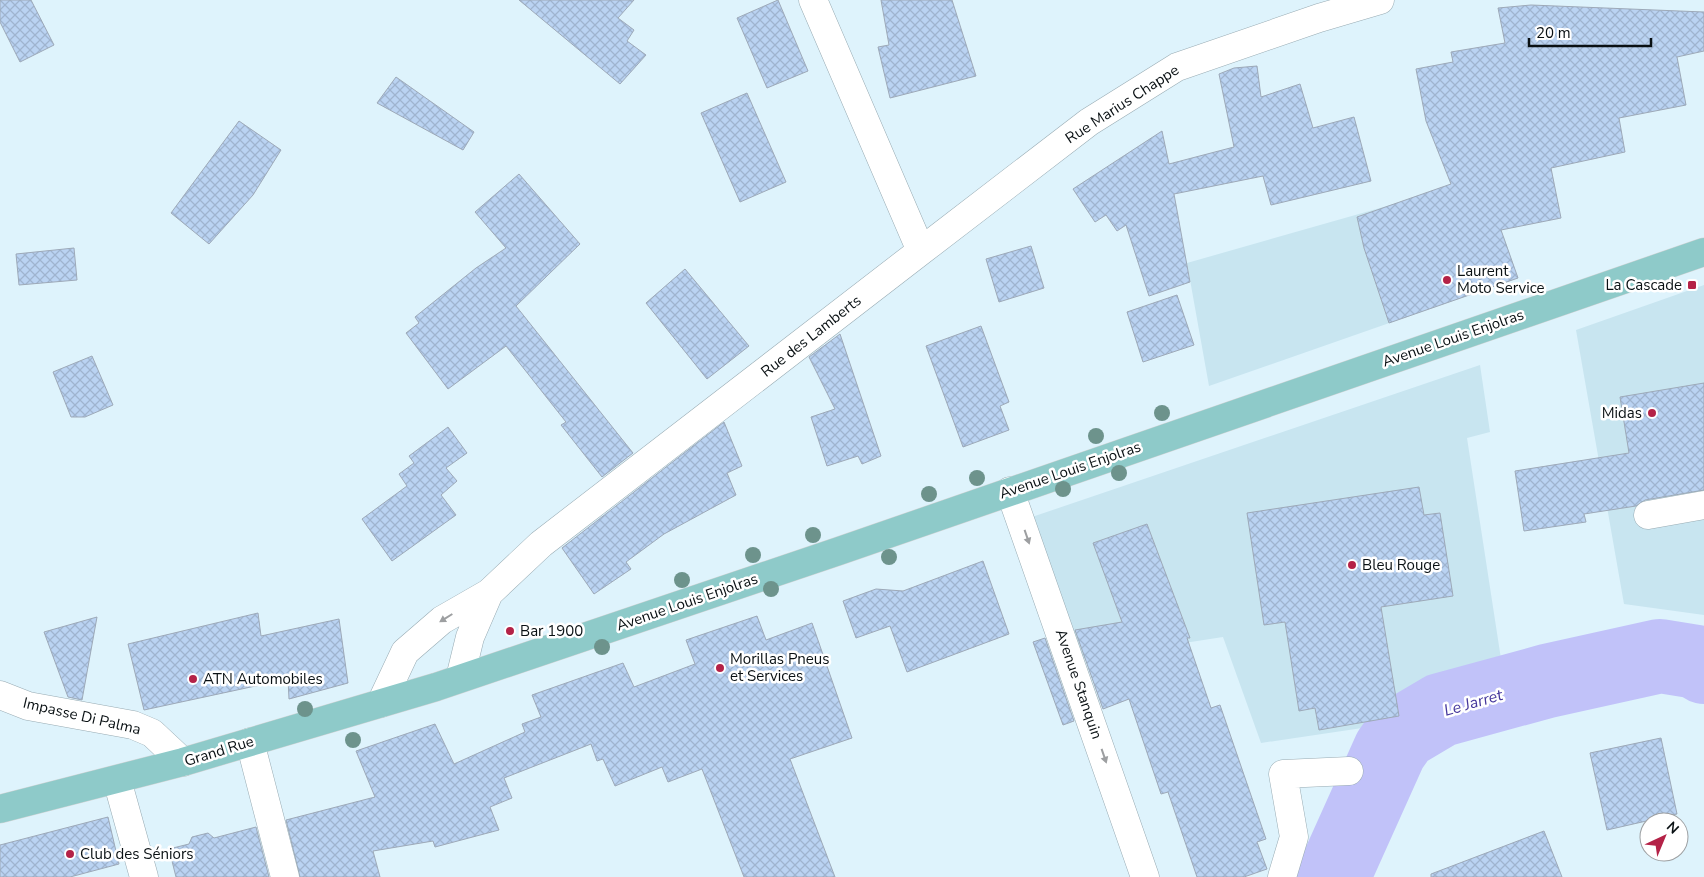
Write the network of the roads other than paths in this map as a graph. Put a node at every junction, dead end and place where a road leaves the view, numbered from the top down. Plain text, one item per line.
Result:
1 (813, 0) edge
2 (1380, 0) edge
3 (921, 251) junction
4 (1704, 252) edge
5 (1010, 491) junction
6 (1704, 505) edge
7 (1648, 515) dead end
8 (488, 593) junction
9 (448, 682) junction
10 (0, 694) edge
11 (381, 703) junction
12 (250, 742) junction
13 (183, 762) junction
14 (1349, 772) dead end
15 (117, 780) junction
16 (0, 809) edge
17 (144, 877) edge
18 (285, 877) edge
19 (1145, 877) edge
20 (1282, 877) edge

1 - 3 street
2 - 3 street, Rue Marius Chappe
3 - 8 street, Rue des Lamberts
4 - 5 main road, Avenue Louis Enjolras
5 - 9 main road, Avenue Louis Enjolras
5 -> 19 street, Avenue Stanquin
6 - 7 street
8 - 9 street, Rue des Lamberts
8 -> 11 street, Rue des Lamberts
9 - 11 main road, Grand Rue
10 - 13 street, Impasse Di Palma
11 - 12 main road, Grand Rue
12 - 13 main road, Grand Rue
12 - 18 street
13 - 15 main road, Grand Rue
14 - 20 street
15 - 16 main road, Grand Rue
15 - 17 street

